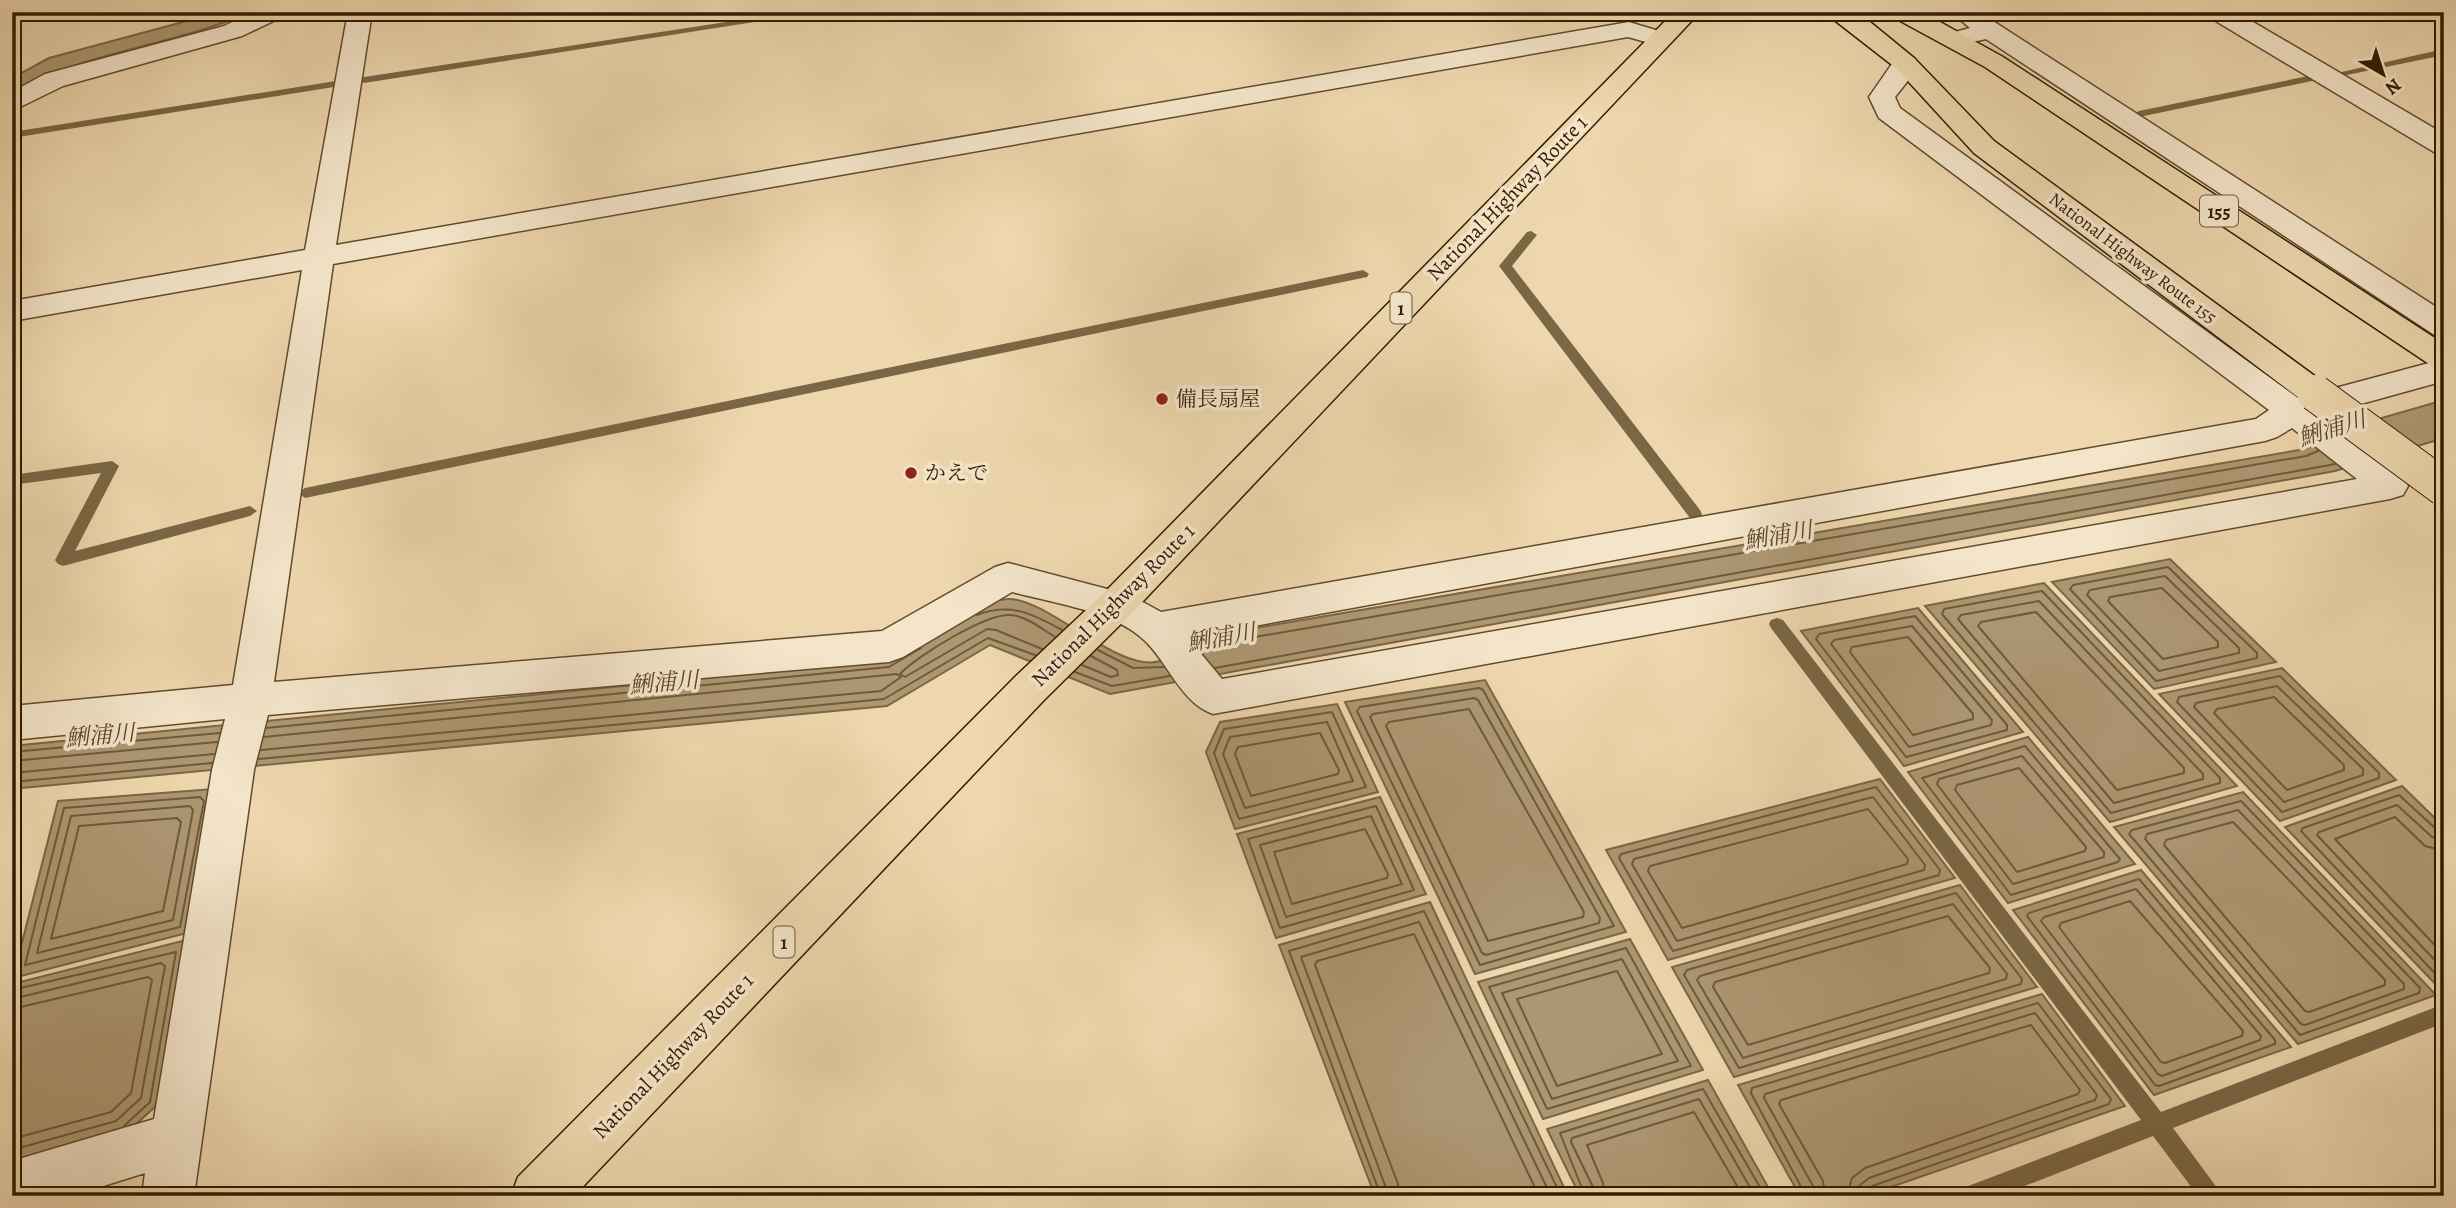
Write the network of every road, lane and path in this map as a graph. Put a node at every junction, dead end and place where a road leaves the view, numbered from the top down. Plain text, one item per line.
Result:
1 (273, 12) edge
2 (360, 12) edge
3 (1688, 12) edge
4 (1836, 12) edge
5 (1902, 12) edge
6 (1963, 12) edge
7 (2218, 12) edge
8 (1990, 31) junction
9 (1660, 39) junction
10 (1956, 39) junction
11 (1905, 63) junction
12 (12, 103) edge
13 (2444, 146) edge
14 (319, 258) junction
15 (12, 311) edge
16 (2444, 327) edge
17 (2444, 359) edge
18 (2444, 370) edge
19 (2306, 421) junction
20 (2444, 488) edge
21 (1112, 609) junction
22 (1164, 636) junction
23 (249, 709) junction
24 (12, 723) edge
25 (175, 1139) junction
26 (12, 1188) edge
27 (168, 1196) edge
28 (537, 1196) edge

1 - 12 street
2 - 14 street
3 - 9 highway, National Highway Route 1 / 1
4 - 11 highway, National Highway Route 155
5 - 10 highway, 155
6 - 8 street
7 - 13 street
8 - 10 street
8 - 16 street
9 - 14 street
9 - 21 highway, National Highway Route 1 / 1
10 - 17 highway, 155
11 - 19 street
11 - 20 highway, National Highway Route 155, bridge
14 - 15 street
14 - 23 street
18 - 19 street
19 - 22 street
19 - 22 street
21 - 22 street
21 - 23 street
21 - 28 highway, National Highway Route 1 / 1
23 - 24 street
23 - 25 street
25 - 26 street
25 - 27 street

